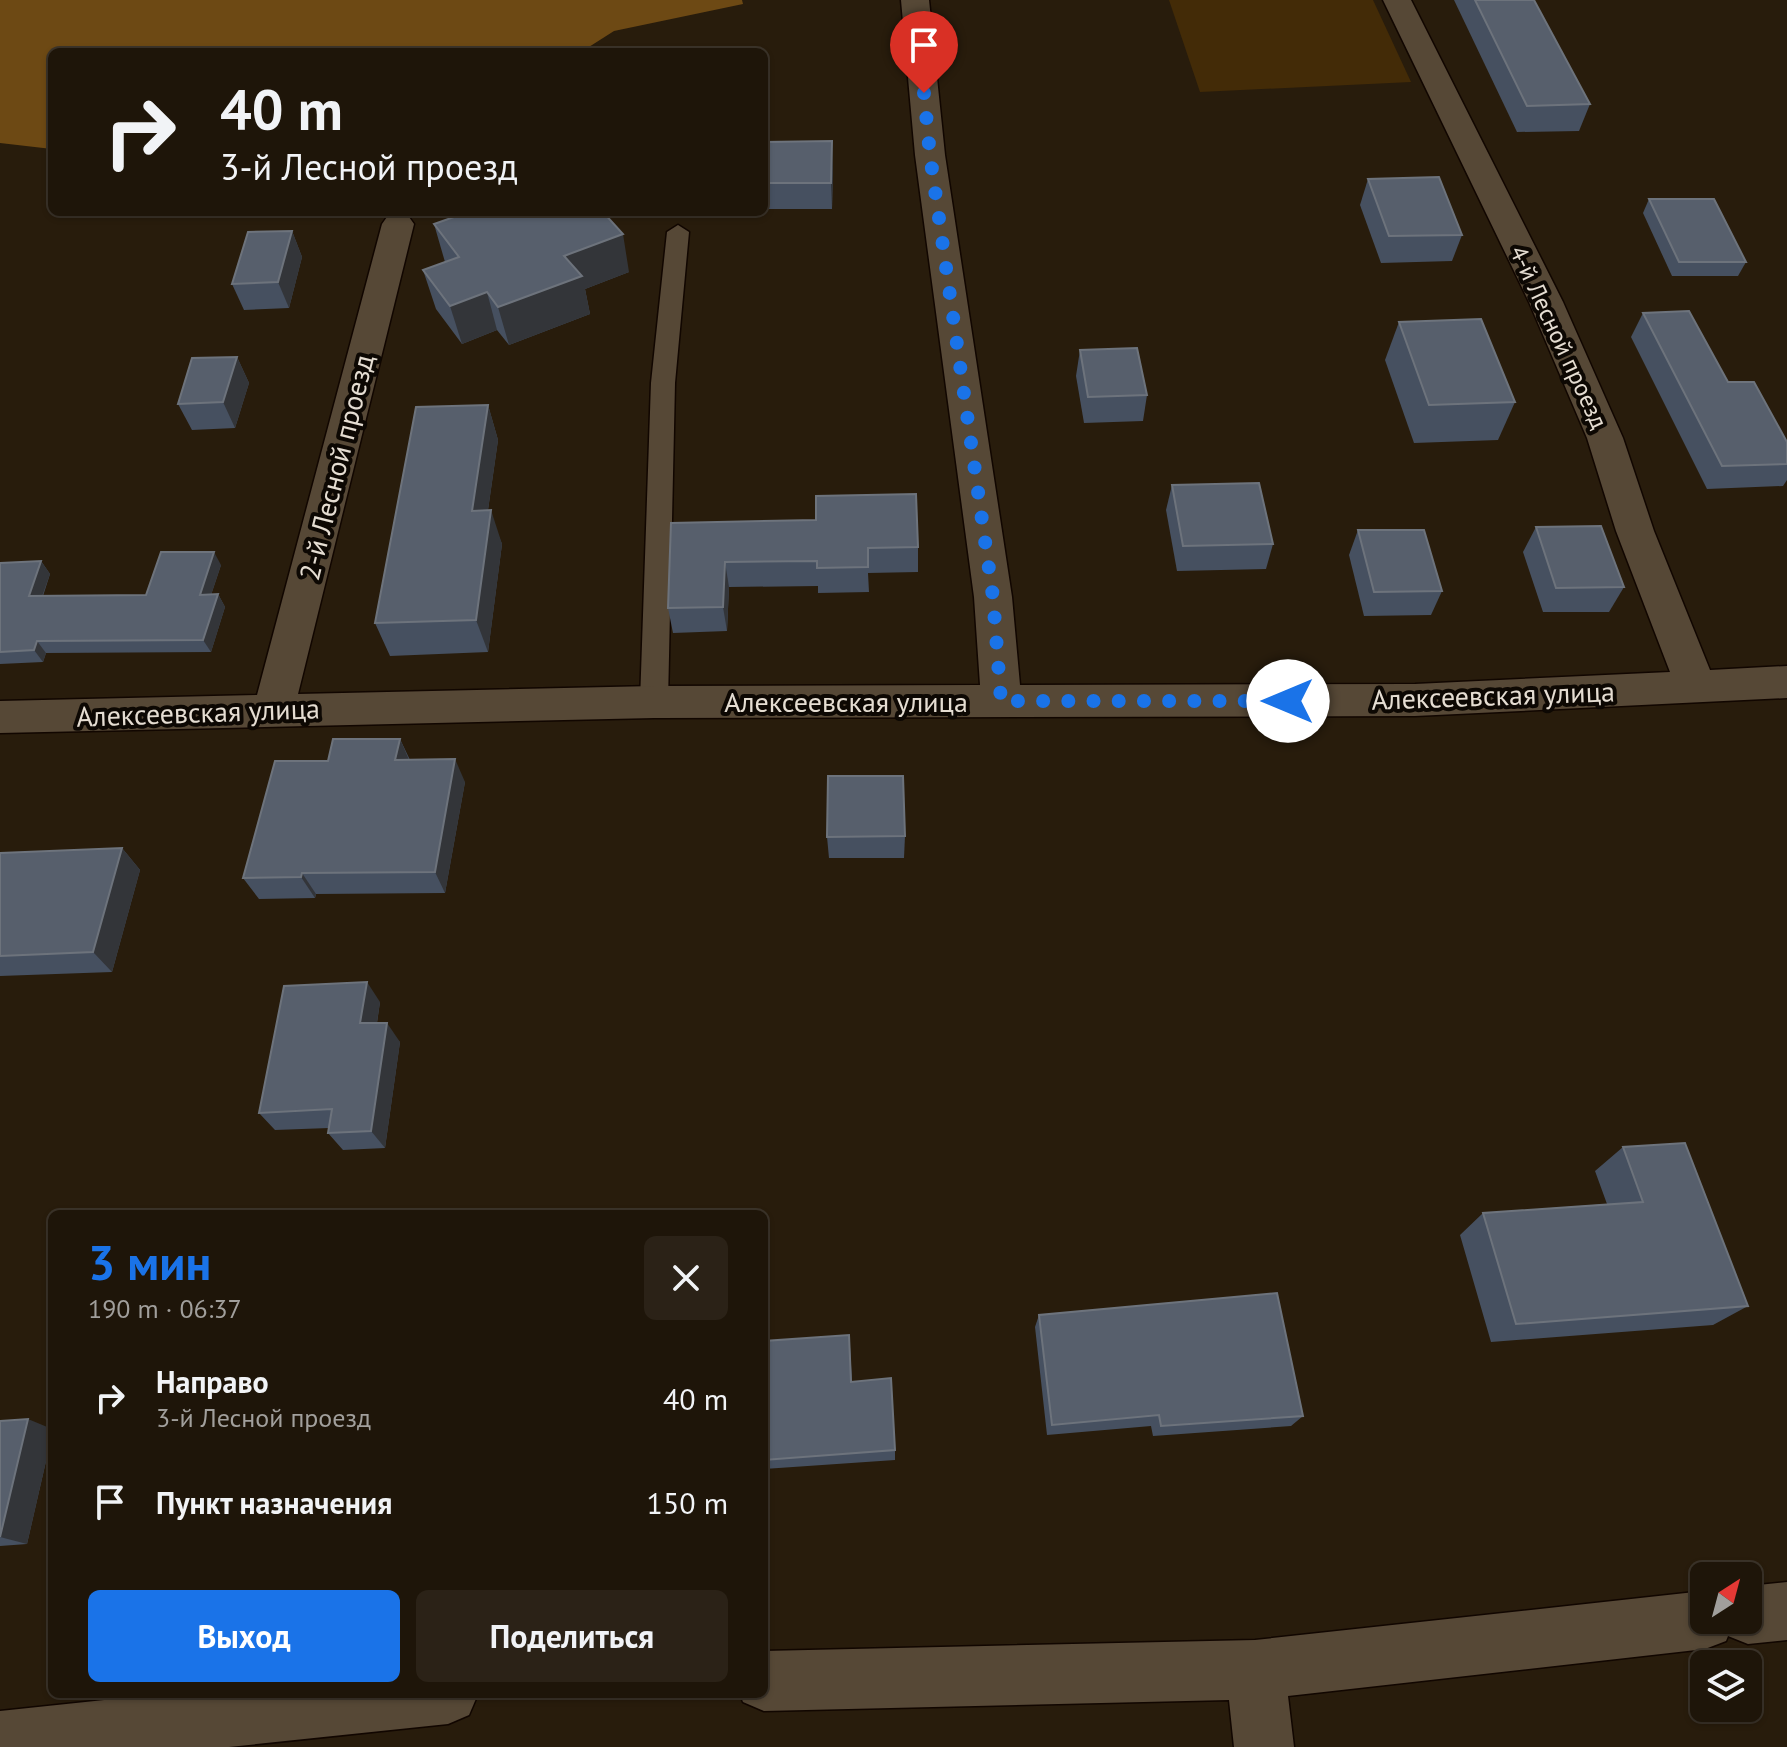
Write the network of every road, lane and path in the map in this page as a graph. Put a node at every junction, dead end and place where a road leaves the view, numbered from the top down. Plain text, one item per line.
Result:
1 (915, 0) edge
2 (1397, 0) edge
3 (398, 224) dead end
4 (678, 232) dead end
5 (1787, 682) edge
6 (1696, 686) junction
7 (1001, 701) junction
8 (654, 702) junction
9 (274, 709) junction
10 (0, 717) edge
11 (1787, 1611) edge
12 (1762, 1614) edge
13 (1690, 1622) edge
14 (1255, 1670) junction
15 (768, 1681) edge
16 (410, 1698) edge
17 (0, 1741) edge
18 (1264, 1747) edge

1 - 7 street
2 - 6 street, 4-й Лесной проезд
3 - 9 street, 2-й Лесной проезд
4 - 8 lane
5 - 6 street, Алексеевская улица
6 - 7 street, Алексеевская улица
7 - 8 street, Алексеевская улица
8 - 9 street, Алексеевская улица
9 - 10 street, Алексеевская улица
11 - 12 street
13 - 14 street
14 - 15 street
14 - 18 street
16 - 17 street

